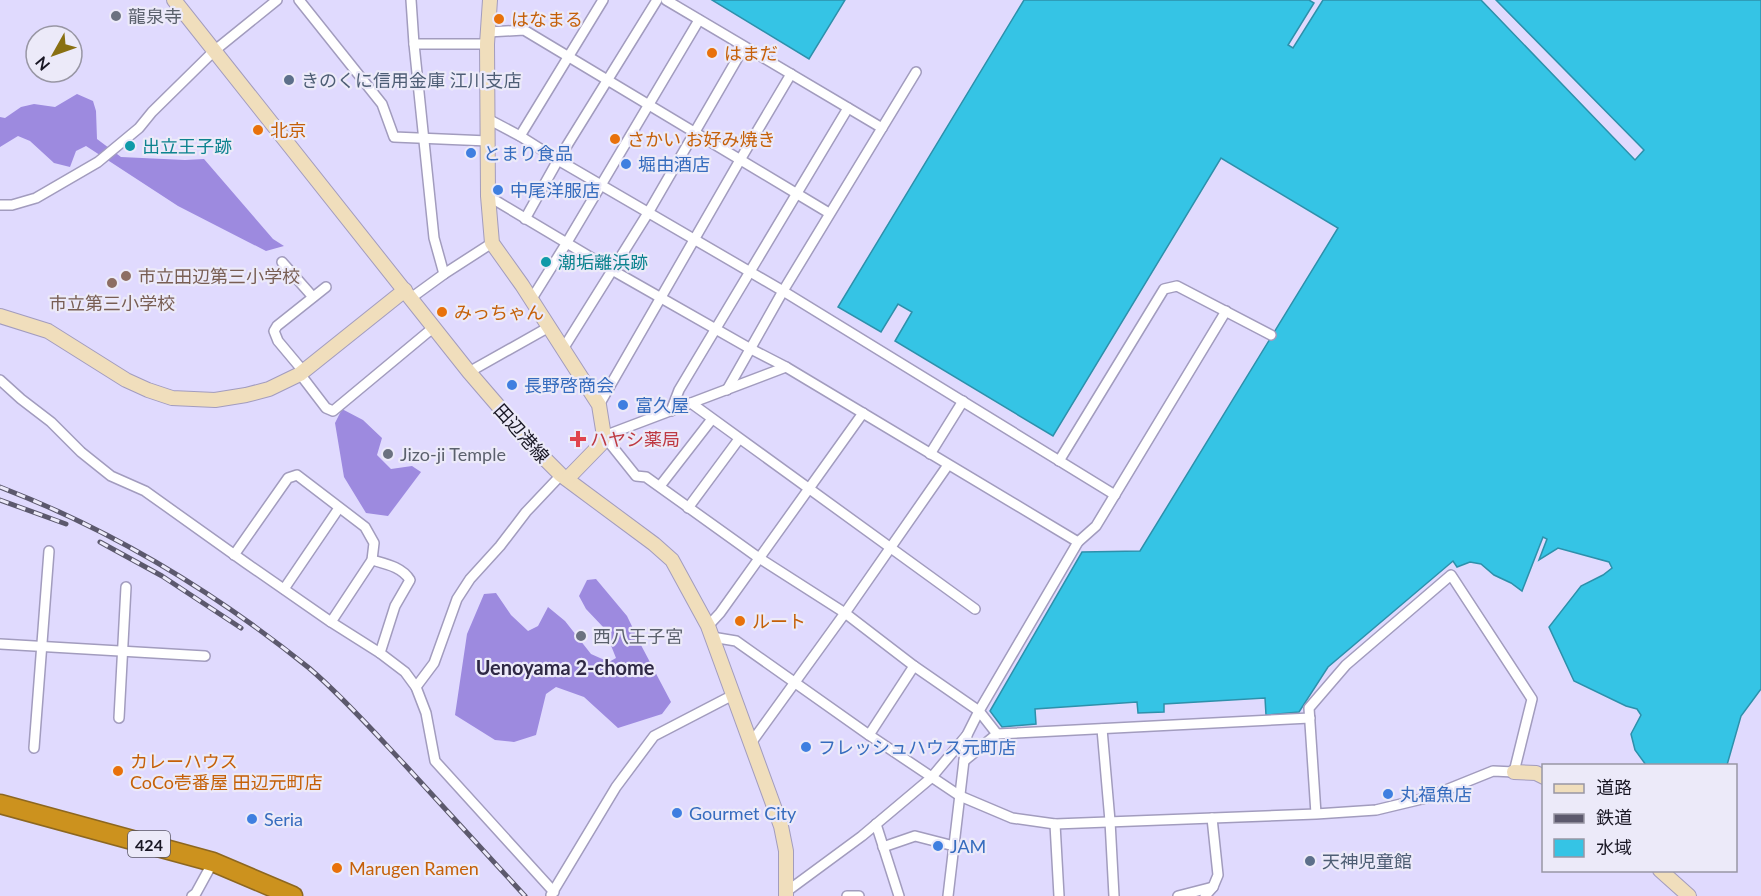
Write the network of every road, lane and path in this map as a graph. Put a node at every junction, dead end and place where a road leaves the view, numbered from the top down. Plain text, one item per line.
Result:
1 (174, 0) edge
2 (277, 0) edge
3 (299, 0) edge
4 (411, 0) edge
5 (490, 0) edge
6 (603, 0) edge
7 (657, 0) edge
8 (666, 0) edge
9 (699, 20) junction
10 (488, 38) junction
11 (414, 44) junction
12 (744, 47) junction
13 (214, 51) junction
14 (569, 56) junction
15 (916, 72) dead end
16 (791, 74) junction
17 (608, 81) junction
18 (648, 105) junction
19 (848, 108) junction
20 (488, 119) junction
21 (882, 128) junction
22 (693, 133) junction
23 (520, 136) junction
24 (424, 138) junction
25 (488, 141) junction
26 (558, 160) junction
27 (740, 160) junction
28 (600, 184) junction
29 (797, 194) junction
30 (488, 196) junction
31 (0, 206) edge
32 (648, 213) junction
33 (829, 213) junction
34 (525, 219) junction
35 (695, 240) junction
36 (492, 243) junction
37 (566, 244) junction
38 (282, 262) dead end
39 (612, 270) junction
40 (750, 272) junction
41 (444, 274) junction
42 (326, 287) dead end
43 (783, 291) junction
44 (408, 294) junction
45 (313, 297) junction
46 (662, 298) junction
47 (531, 300) junction
48 (1226, 311) junction
49 (0, 316) edge
50 (434, 327) junction
51 (549, 327) junction
52 (716, 329) junction
53 (1271, 335) dead end
54 (749, 348) junction
55 (563, 349) junction
56 (786, 367) junction
57 (469, 372) junction
58 (302, 373) junction
59 (0, 380) edge
60 (727, 390) junction
61 (963, 401) junction
62 (691, 403) junction
63 (600, 405) junction
64 (671, 411) junction
65 (863, 413) junction
66 (712, 419) junction
67 (604, 436) junction
68 (739, 439) junction
69 (930, 454) junction
70 (1059, 460) junction
71 (948, 465) junction
72 (564, 477) junction
73 (660, 486) junction
74 (809, 489) junction
75 (1114, 495) junction
76 (339, 508) junction
77 (688, 508) junction
78 (1078, 542) junction
79 (891, 548) junction
80 (50, 551) dead end
81 (234, 555) junction
82 (759, 558) junction
83 (372, 560) junction
84 (126, 587) dead end
85 (284, 590) junction
86 (975, 609) dead end
87 (845, 613) junction
88 (331, 622) junction
89 (710, 631) junction
90 (0, 644) edge
91 (42, 646) junction
92 (122, 651) junction
93 (380, 653) junction
94 (205, 656) dead end
95 (914, 666) junction
96 (795, 681) junction
97 (417, 687) junction
98 (734, 695) junction
99 (979, 711) junction
100 (119, 718) dead end
101 (1310, 718) junction
102 (1102, 729) junction
103 (997, 734) junction
104 (869, 735) junction
105 (967, 735) junction
106 (751, 743) junction
107 (34, 748) dead end
108 (964, 761) junction
109 (1514, 772) junction
110 (1542, 776) edge
111 (931, 778) junction
112 (960, 796) junction
113 (0, 804) edge
114 (1316, 814) junction
115 (1212, 818) junction
116 (1110, 821) junction
117 (876, 824) junction
118 (1056, 824) junction
119 (883, 846) junction
120 (954, 846) junction
121 (213, 862) junction
122 (1661, 872) edge
123 (1213, 887) junction
124 (552, 894) edge
125 (786, 894) edge
126 (192, 896) edge
127 (293, 896) edge
128 (847, 896) edge
129 (859, 896) edge
130 (899, 896) edge
131 (948, 896) edge
132 (1059, 896) edge
133 (1114, 896) edge
134 (1178, 896) edge
135 (1205, 896) edge
136 (1689, 896) edge

1 - 13 main road, 田辺港線
2 - 13 street
3 - 24 street
4 - 11 street
5 - 10 main road
6 - 14 street
7 - 17 street
8 - 9 street
9 - 12 street
9 - 18 street
10 - 11 street
10 - 14 street
10 - 20 main road
11 - 24 street
12 - 16 street
12 - 22 street
13 - 31 street
13 - 44 main road, 田辺港線
14 - 17 street
14 - 23 street
15 - 21 street
16 - 19 street
16 - 27 street
17 - 18 street
17 - 26 street
18 - 22 street
18 - 28 street
19 - 21 street
19 - 29 street
20 - 23 street
20 - 25 main road
21 - 33 street
22 - 27 street
22 - 32 street
23 - 26 street
24 - 25 street
24 - 41 street
25 - 30 main road
26 - 28 street
26 - 34 street
27 - 29 street
27 - 35 street
28 - 32 street
28 - 37 street
29 - 33 street
29 - 40 street
30 - 34 street
30 - 36 main road
32 - 35 street
32 - 39 street
33 - 43 street
34 - 37 street
35 - 40 street
35 - 46 street
36 - 41 street
36 - 47 main road
37 - 39 street
37 - 47 street
38 - 45 street
39 - 46 street
39 - 55 street
40 - 43 street
40 - 52 street
41 - 44 street
42 - 45 street
43 - 54 street
43 - 61 street
44 - 50 main road, 田辺港線
44 - 58 main road
45 - 58 street
46 - 52 street
46 - 63 street
47 - 51 main road
48 - 53 street
48 - 70 street
48 - 75 street
49 - 58 main road
50 - 57 main road, 田辺港線
50 - 58 street
51 - 55 main road
51 - 57 street
52 - 54 street
52 - 64 street
54 - 56 street
54 - 60 street
55 - 63 main road
56 - 60 street
56 - 65 street
57 - 72 main road, 田辺港線
59 - 81 street
60 - 62 street
61 - 69 street
61 - 70 street
62 - 64 street
62 - 66 street
63 - 67 main road
64 - 67 street
65 - 69 street
65 - 74 street
66 - 68 street
66 - 73 street
67 - 72 main road
67 - 73 street
68 - 74 street
68 - 77 street
69 - 71 street
70 - 75 street
71 - 78 street
71 - 79 street
72 - 89 main road, 田辺港線
72 - 97 street
73 - 77 street
74 - 79 street
74 - 82 street
75 - 78 street
76 - 81 street
76 - 83 street
76 - 85 street
77 - 82 street
78 - 99 street
79 - 86 street
79 - 87 street
80 - 91 street
81 - 85 street
82 - 87 street
82 - 89 street
83 - 88 street
83 - 93 street
84 - 92 street
85 - 88 street
87 - 95 street
87 - 96 street
88 - 93 street
89 - 96 street
89 - 98 main road, 田辺港線
90 - 91 street
91 - 92 street
91 - 107 street
92 - 94 street
92 - 100 street
93 - 97 street
95 - 99 street
95 - 104 street
96 - 104 street
96 - 106 street
97 - 124 street
98 - 106 main road, 田辺港線
98 - 124 street
99 - 103 street
99 - 105 street
101 - 102 street
101 - 109 street
101 - 114 street
102 - 103 street
102 - 116 street
103 - 108 street
104 - 111 street
105 - 108 street
105 - 111 street
106 - 125 main road, 田辺港線
108 - 112 street
109 - 110 main road
109 - 114 street
111 - 112 street
111 - 117 street
112 - 118 street
112 - 120 street
113 - 121 highway, 424
114 - 115 street
115 - 116 street
115 - 123 street
116 - 118 street
116 - 133 street
117 - 119 street
117 - 125 street
118 - 132 street
119 - 120 street
119 - 130 street
120 - 131 street
121 - 126 street
121 - 127 highway, 424
122 - 136 main road
123 - 134 street
123 - 135 street
128 - 129 street

